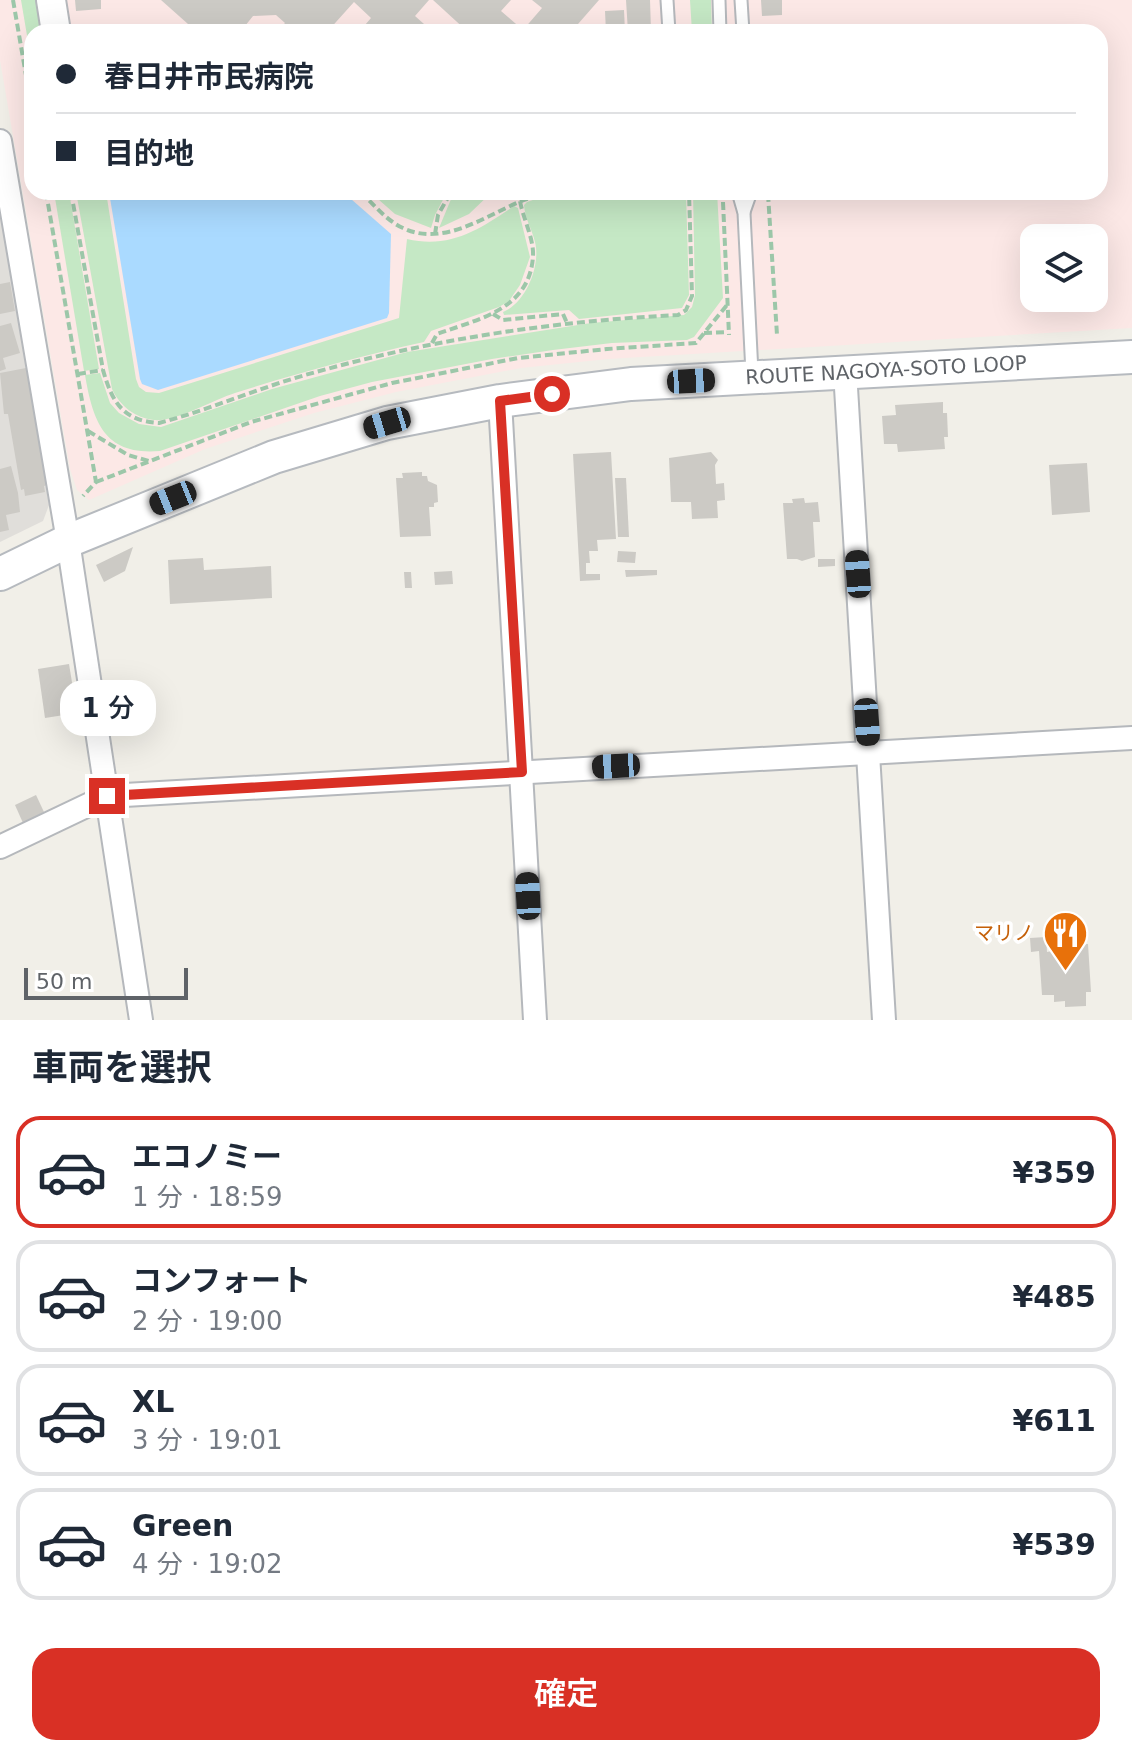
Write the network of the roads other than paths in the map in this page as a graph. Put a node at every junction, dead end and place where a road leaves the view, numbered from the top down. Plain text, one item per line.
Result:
1 (51, 0) edge
2 (667, 0) edge
3 (719, 0) edge
4 (741, 0) edge
5 (55, 24) edge
6 (668, 24) edge
7 (720, 24) edge
8 (742, 24) edge
9 (0, 141) edge
10 (740, 200) edge
11 (748, 200) edge
12 (744, 213) junction
13 (1132, 357) edge
14 (845, 371) junction
15 (752, 378) junction
16 (500, 401) junction
17 (68, 541) junction
18 (0, 574) edge
19 (1132, 738) edge
20 (869, 752) junction
21 (522, 772) junction
22 (107, 796) junction
23 (0, 847) edge
24 (141, 1020) edge
25 (535, 1020) edge
26 (884, 1020) edge

1 - 5 street
2 - 6 lane
3 - 7 lane
4 - 8 lane
9 - 17 street
10 - 12 lane
11 - 12 lane
12 - 15 lane
13 - 14 main road, ROUTE NAGOYA-SOTO LOOP
14 - 15 main road, ROUTE NAGOYA-SOTO LOOP
14 - 20 street
15 - 16 main road, ROUTE NAGOYA-SOTO LOOP
16 - 17 main road, ROUTE NAGOYA-SOTO LOOP
16 - 21 street
17 - 18 main road, ROUTE NAGOYA-SOTO LOOP
17 - 22 street
19 - 20 street
20 - 21 street
20 - 26 street
21 - 22 street
21 - 25 street
22 - 23 street
22 - 24 street

